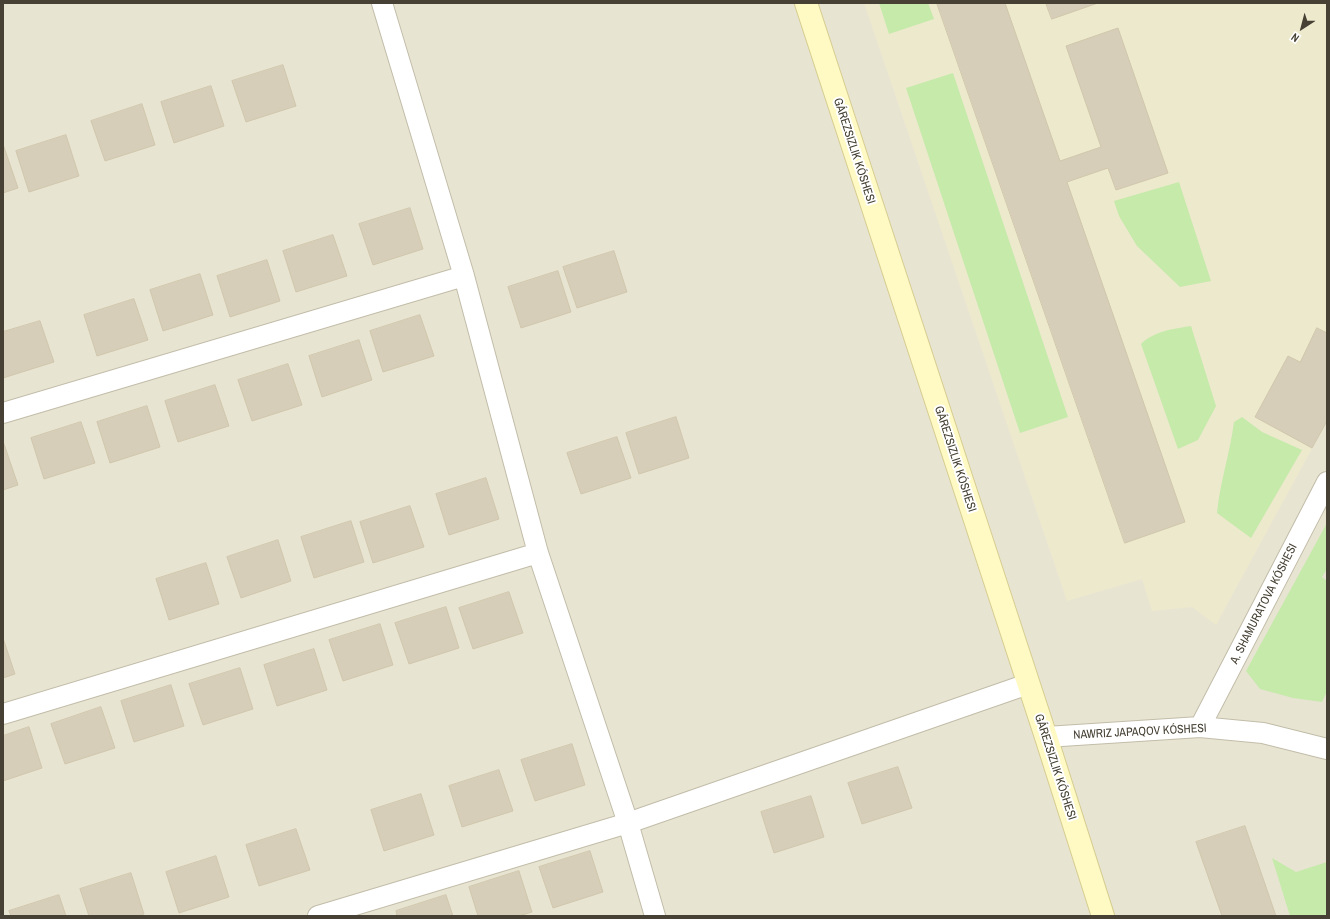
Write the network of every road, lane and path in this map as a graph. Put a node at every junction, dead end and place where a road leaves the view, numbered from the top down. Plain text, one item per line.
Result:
1 (382, 3) edge
2 (806, 3) edge
3 (464, 276) junction
4 (3, 413) edge
5 (1327, 482) edge
6 (538, 554) junction
7 (1028, 684) junction
8 (3, 714) edge
9 (1200, 727) junction
10 (1046, 737) junction
11 (1327, 749) edge
12 (628, 823) junction
13 (318, 916) edge
14 (655, 916) edge
15 (1103, 916) edge

1 - 3 street
2 - 7 street, GÁREZSIZLIK KÓSHESI
3 - 4 street
3 - 6 street
5 - 9 street, A. SHAMURATOVA KÓSHESI
6 - 8 street
6 - 12 street
7 - 10 street, GÁREZSIZLIK KÓSHESI
7 - 12 street
9 - 10 street
9 - 11 street
10 - 15 street, GÁREZSIZLIK KÓSHESI
12 - 13 street
12 - 14 street

